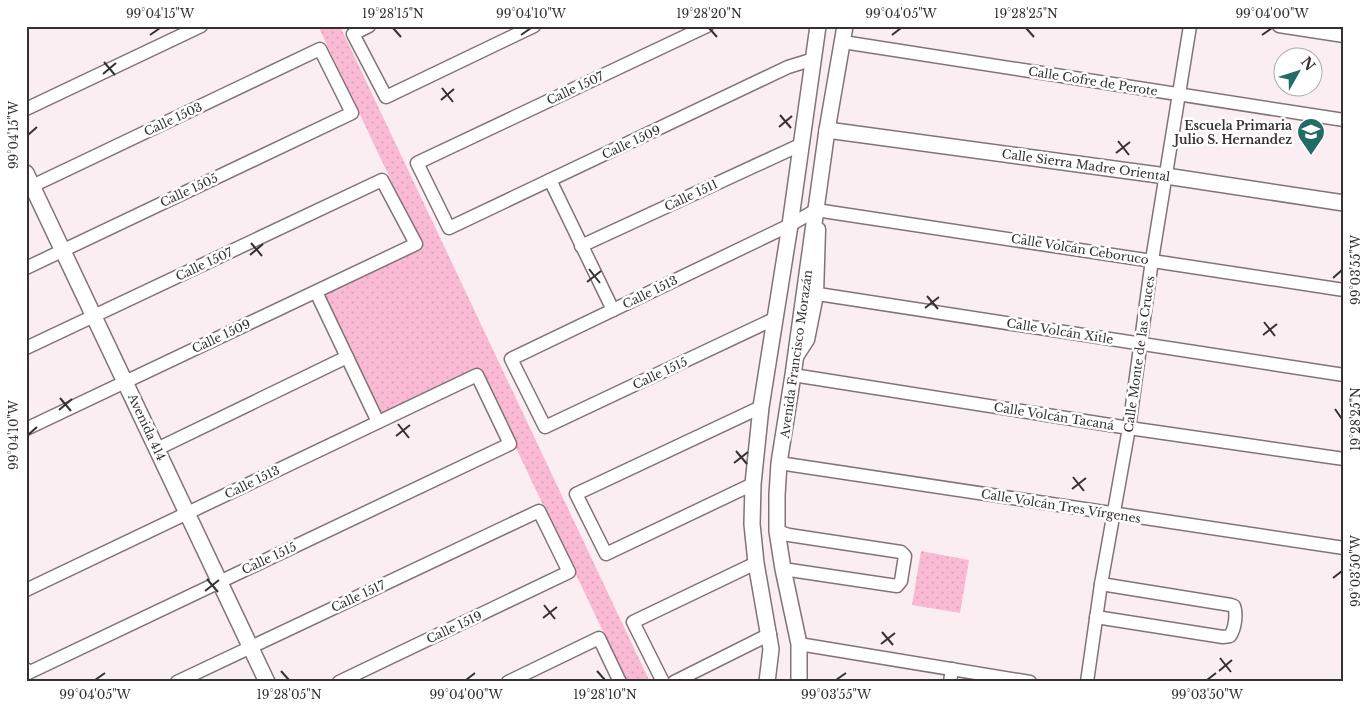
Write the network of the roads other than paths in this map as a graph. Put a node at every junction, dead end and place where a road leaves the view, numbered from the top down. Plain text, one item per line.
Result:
1 (201, 26) edge
2 (369, 26) edge
3 (534, 26) edge
4 (707, 26) edge
5 (818, 26) edge
6 (845, 26) edge
7 (1190, 26) edge
8 (1279, 26) edge
9 (1344, 36) edge
10 (842, 42) junction
11 (320, 49) joint
12 (814, 59) junction
13 (1179, 94) junction
14 (26, 109) edge
15 (1344, 120) edge
16 (827, 130) junction
17 (800, 145) junction
18 (1166, 176) junction
19 (382, 180) joint
20 (550, 180) junction
21 (28, 183) edge
22 (1344, 203) edge
23 (816, 210) junction
24 (790, 225) junction
25 (449, 228) joint
26 (582, 246) junction
27 (63, 250) junction
28 (1152, 260) junction
29 (26, 268) edge
30 (1344, 290) edge
31 (316, 292) junction
32 (811, 294) junction
33 (613, 310) junction
34 (94, 316) junction
35 (774, 319) junction
36 (1142, 344) junction
37 (26, 348) edge
38 (347, 357) junction
39 (794, 368) junction
40 (1344, 375) edge
41 (125, 382) junction
42 (761, 406) junction
43 (378, 422) junction
44 (545, 427) joint
45 (1129, 428) junction
46 (26, 429) edge
47 (510, 444) joint
48 (157, 449) junction
49 (1344, 459) edge
50 (779, 464) junction
51 (753, 484) junction
52 (187, 513) junction
53 (1115, 514) junction
54 (776, 531) junction
55 (1344, 548) edge
56 (756, 563) junction
57 (782, 569) junction
58 (569, 572) joint
59 (220, 582) junction
60 (1102, 584) junction
61 (26, 590) edge
62 (1096, 618) junction
63 (770, 634) junction
64 (799, 644) junction
65 (251, 647) junction
66 (27, 671) edge
67 (951, 676) edge
68 (177, 682) edge
69 (267, 682) edge
70 (340, 682) edge
71 (508, 682) edge
72 (620, 682) edge
73 (663, 682) edge
74 (674, 682) edge
75 (767, 682) edge
76 (799, 682) edge
77 (1030, 682) edge
78 (1087, 682) edge

1 - 14 street
2 - 3 street
4 - 25 street, Calle 1507
5 - 12 street, Avenida Francisco Morazán
6 - 10 street, Avenida Francisco Morazán
7 - 13 street, Calle Monte de las Cruces
8 - 9 street
10 - 13 street, Calle Cofre de Perote
10 - 16 street, Avenida Francisco Morazán
11 - 21 street, Calle 1503
11 - 27 street, Calle 1505
12 - 17 street, Avenida Francisco Morazán
12 - 20 street, Calle 1509
13 - 15 street, Calle Cofre de Perote
13 - 18 street, Calle Monte de las Cruces
16 - 18 street, Calle Sierra Madre Oriental
16 - 23 street, Avenida Francisco Morazán
17 - 24 street, Avenida Francisco Morazán
17 - 26 street, Calle 1511
18 - 22 street, Calle Sierra Madre Oriental
18 - 28 street, Calle Monte de las Cruces
19 - 31 street, Calle 1509
19 - 34 street, Calle 1507
20 - 25 street, Calle 1509
20 - 26 street
21 - 27 street, Avenida 414
23 - 24 street, Calle 1513
23 - 28 street, Calle Volcán Ceboruco
23 - 32 street, Avenida Francisco Morazán
24 - 33 street, Calle 1513
24 - 35 street, Avenida Francisco Morazán
26 - 33 street
27 - 29 street, Calle 1505
27 - 34 street, Avenida 414
28 - 30 street, Calle Volcán Ceboruco
28 - 36 street, Calle Monte de las Cruces
31 - 38 street
31 - 41 street, Calle 1509
32 - 36 street, Calle Volcán Xitle
32 - 39 street, Avenida Francisco Morazán
33 - 44 street, Calle 1513
34 - 37 street, Calle 1507
34 - 41 street, Avenida 414
35 - 42 street, Avenida Francisco Morazán
35 - 44 street, Calle 1515
36 - 40 street, Calle Volcán Xitle
36 - 45 street, Calle Monte de las Cruces
38 - 43 street
38 - 48 street
39 - 45 street, Calle Volcán Tacaná
39 - 50 street, Avenida Francisco Morazán
41 - 46 street, Calle 1509
41 - 48 street, Avenida 414
42 - 51 street, Avenida Francisco Morazán
42 - 51 street
43 - 47 street, Calle 1513
43 - 52 street, Calle 1513
45 - 49 street, Calle Volcán Tacaná
45 - 53 street, Calle Monte de las Cruces
47 - 59 street, Calle 1515
48 - 52 street, Avenida 414
50 - 53 street, Calle Volcán Tres Vírgenes
50 - 54 street, Avenida Francisco Morazán
51 - 56 street, Avenida Francisco Morazán
52 - 59 street, Avenida 414
52 - 61 street, Calle 1513
53 - 55 street, Calle Volcán Tres Vírgenes
53 - 60 street, Calle Monte de las Cruces
54 - 57 street, Avenida Francisco Morazán
54 - 57 street
56 - 63 street, Avenida Francisco Morazán
56 - 73 street
57 - 64 street, Avenida Francisco Morazán
58 - 65 street, Calle 1517
58 - 70 street, Calle 1519
59 - 65 street, Avenida 414
59 - 66 street, Calle 1515
60 - 62 street, Calle Monte de las Cruces
60 - 62 street
62 - 78 street, Calle Monte de las Cruces
63 - 74 street
63 - 75 street, Avenida Francisco Morazán
64 - 67 street
64 - 76 street, Avenida Francisco Morazán
65 - 68 street, Calle 1517
65 - 69 street, Avenida 414
67 - 77 street
71 - 72 street

